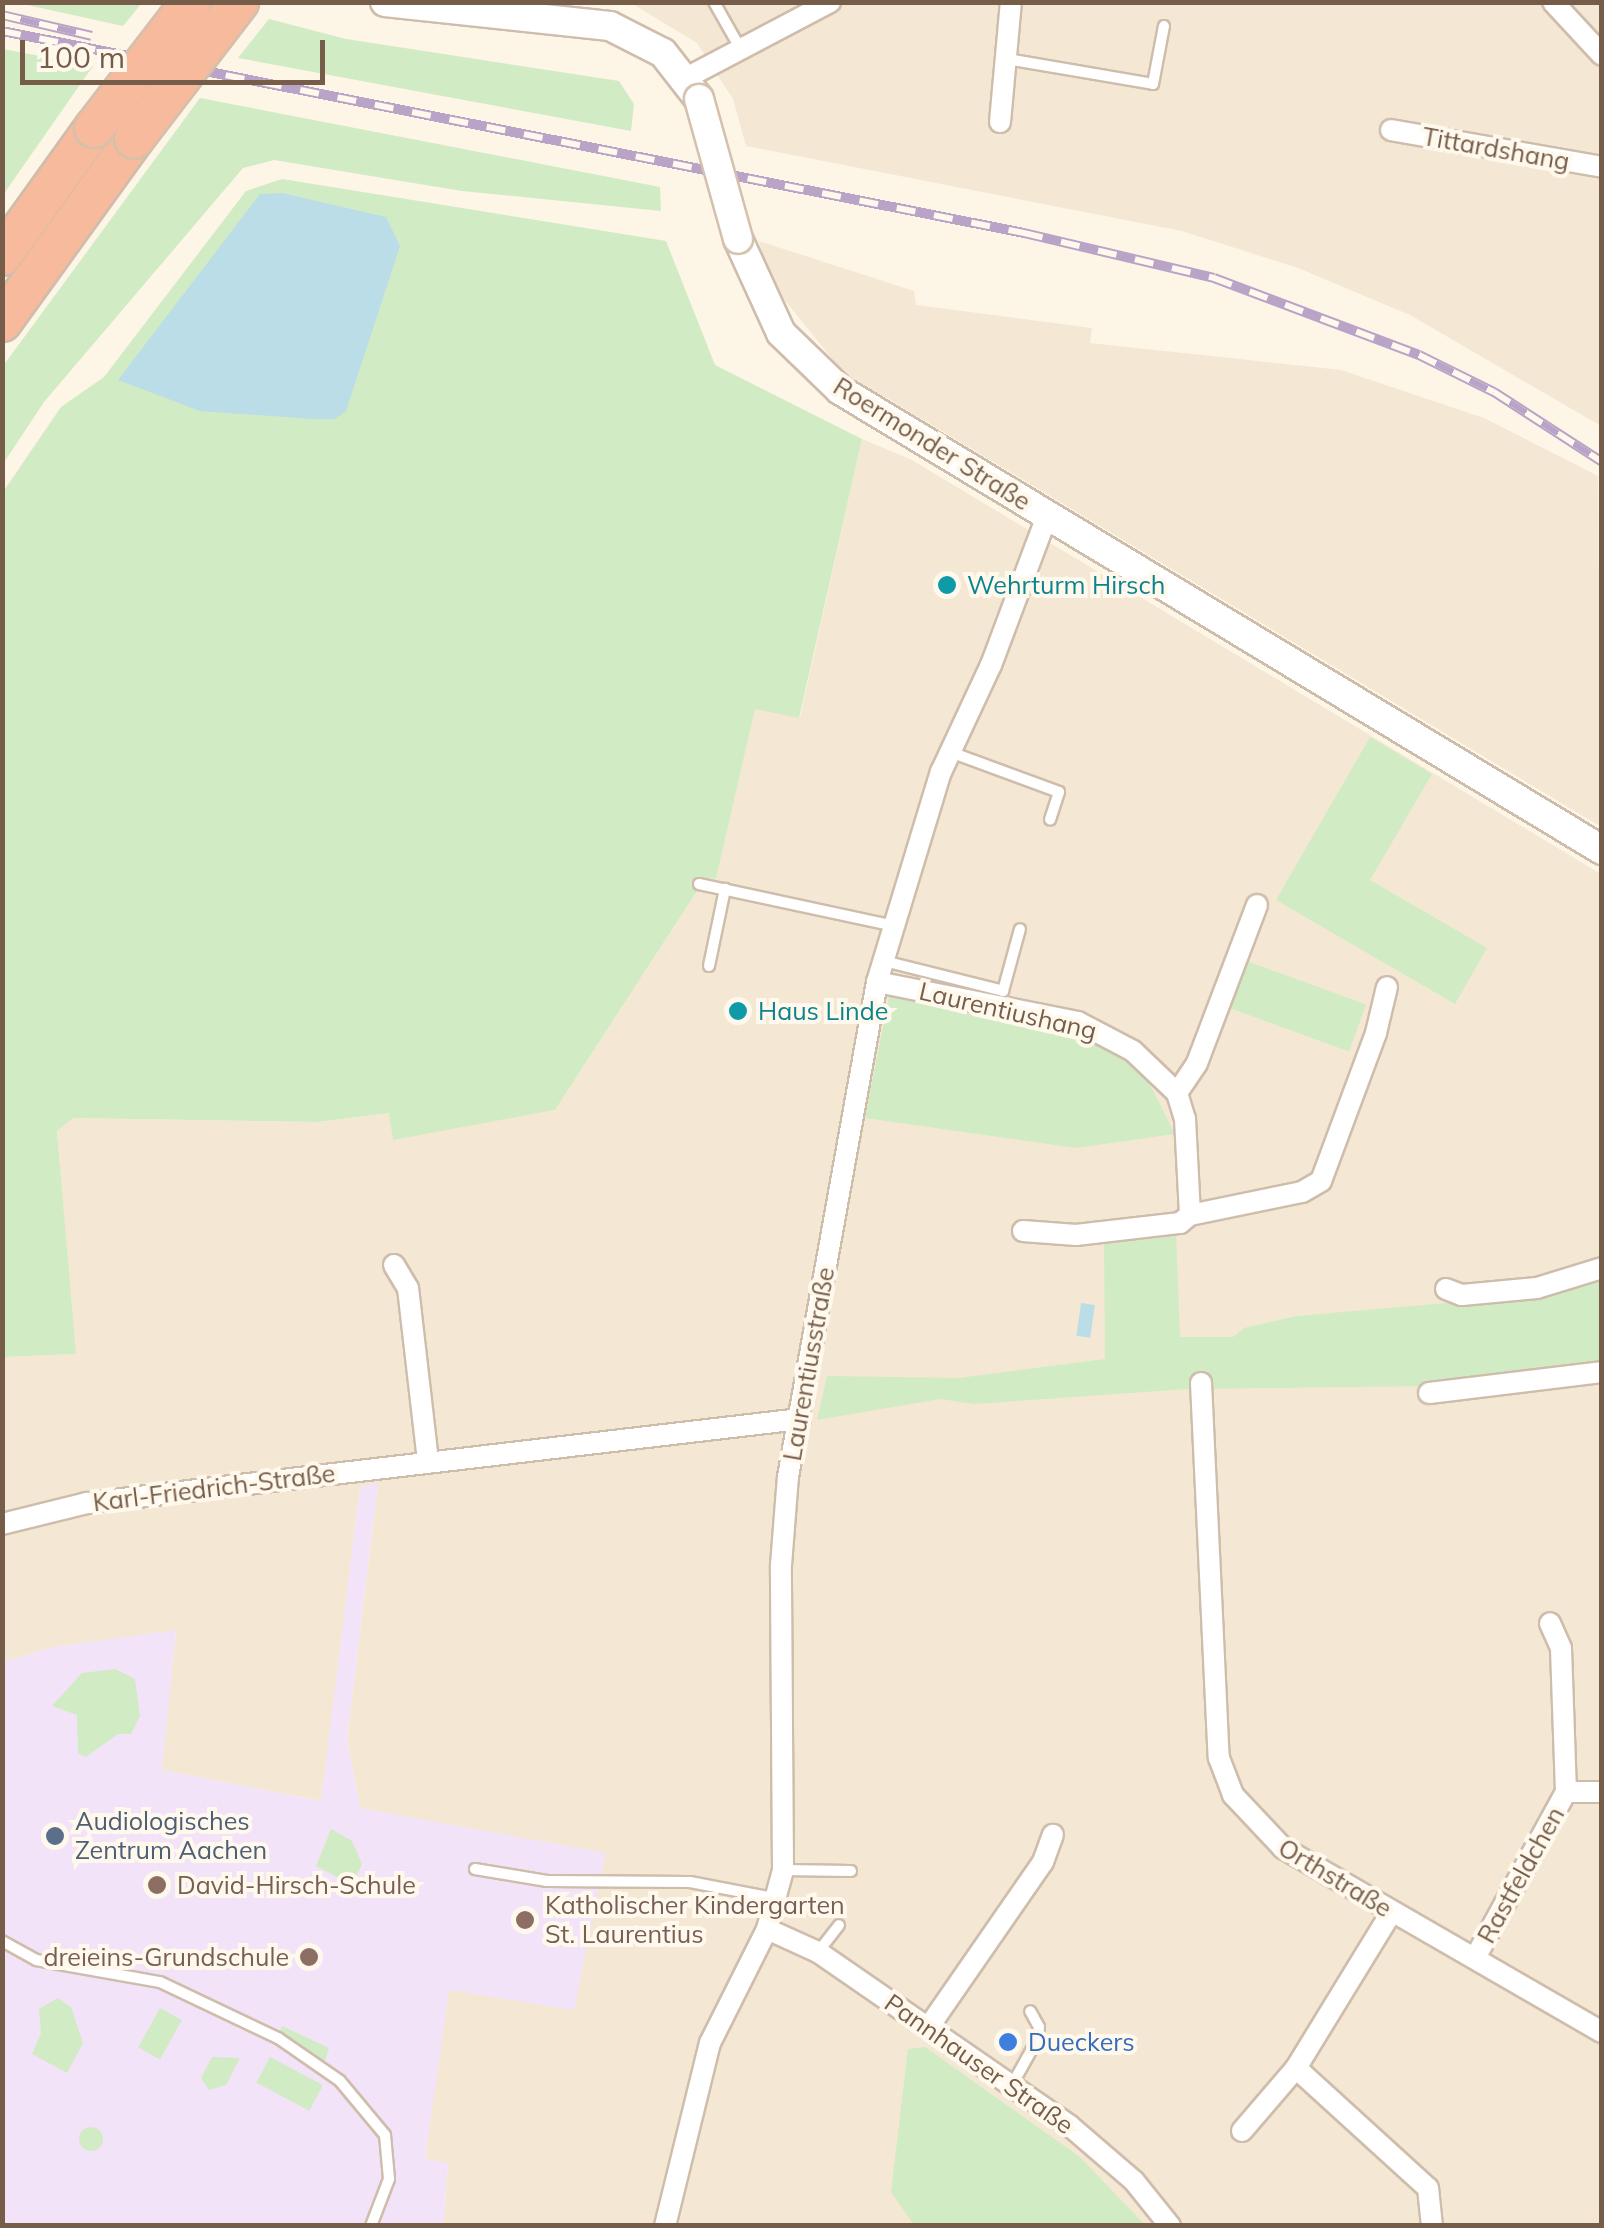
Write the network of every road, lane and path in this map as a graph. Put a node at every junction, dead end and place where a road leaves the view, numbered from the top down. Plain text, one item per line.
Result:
1 (191, 2) edge
2 (240, 2) edge
3 (385, 2) edge
4 (714, 2) edge
5 (830, 2) edge
6 (1011, 2) edge
7 (1552, 2) edge
8 (1164, 26) dead end
9 (740, 48) junction
10 (1602, 55) edge
11 (1007, 59) junction
12 (693, 89) junction
13 (1000, 122) dead end
14 (1392, 130) dead end
15 (1602, 167) edge
16 (2, 256) edge
17 (2, 322) edge
18 (1047, 516) junction
19 (953, 752) junction
20 (1050, 820) dead end
21 (1602, 850) edge
22 (699, 884) dead end
23 (725, 890) junction
24 (1257, 905) dead end
25 (891, 925) junction
26 (1020, 929) dead end
27 (709, 966) dead end
28 (880, 972) junction
29 (1387, 987) dead end
30 (1177, 1093) junction
31 (1190, 1215) junction
32 (1022, 1231) dead end
33 (394, 1265) dead end
34 (1601, 1270) edge
35 (1446, 1289) dead end
36 (1602, 1372) edge
37 (1200, 1384) dead end
38 (1429, 1394) dead end
39 (800, 1419) junction
40 (428, 1461) junction
41 (2, 1524) edge
42 (1550, 1623) dead end
43 (1566, 1792) junction
44 (1602, 1792) edge
45 (1053, 1835) dead end
46 (475, 1869) dead end
47 (783, 1870) junction
48 (851, 1871) dead end
49 (774, 1898) junction
50 (1391, 1913) junction
51 (839, 1925) dead end
52 (767, 1930) junction
53 (2, 1941) edge
54 (818, 1952) junction
55 (1475, 1958) junction
56 (1030, 2011) dead end
57 (928, 2028) junction
58 (1602, 2032) edge
59 (1296, 2068) junction
60 (1012, 2086) junction
61 (1242, 2131) dead end
62 (371, 2226) edge
63 (665, 2226) edge
64 (1170, 2226) edge
65 (1432, 2226) edge

1 - 16 highway, bridge
2 - 17 highway, bridge
3 - 12 main road
4 - 9 lane
5 - 9 street
6 - 11 street
7 - 10 street
8 - 11 lane
9 - 12 street
11 - 13 street
12 - 18 main road, Roermonder Straße, bridge
14 - 15 street, Tittardshang
18 - 19 street, Laurentiusstraße
18 - 21 main road, Roermonder Straße
19 - 20 lane
19 - 25 street, Laurentiusstraße
22 - 23 lane
23 - 25 lane
23 - 27 lane
24 - 30 street
25 - 28 street, Laurentiusstraße
26 - 28 lane
28 - 30 street, Laurentiushang
28 - 39 street, Laurentiusstraße
29 - 31 street
30 - 31 street
31 - 32 street
33 - 40 street
34 - 35 street
36 - 38 street
37 - 50 street, Orthstraße
39 - 40 street, Karl-Friedrich-Straße
39 - 47 street, Laurentiusstraße
40 - 41 street, Karl-Friedrich-Straße
42 - 43 street, Rastfeldchen
43 - 44 street, Rastfeldchen
43 - 55 street, Rastfeldchen
45 - 57 street
46 - 49 lane
47 - 48 lane
47 - 49 street, Laurentiusstraße
49 - 52 street, Laurentiusstraße
50 - 55 street, Orthstraße
50 - 59 street
51 - 54 lane
52 - 54 street, Pannhauser Straße
52 - 63 street, Laurentiusstraße
53 - 62 lane
54 - 57 street, Pannhauser Straße
55 - 58 street, Orthstraße
56 - 60 lane
57 - 60 street, Pannhauser Straße
59 - 61 street
59 - 65 street
60 - 64 street, Pannhauser Straße

